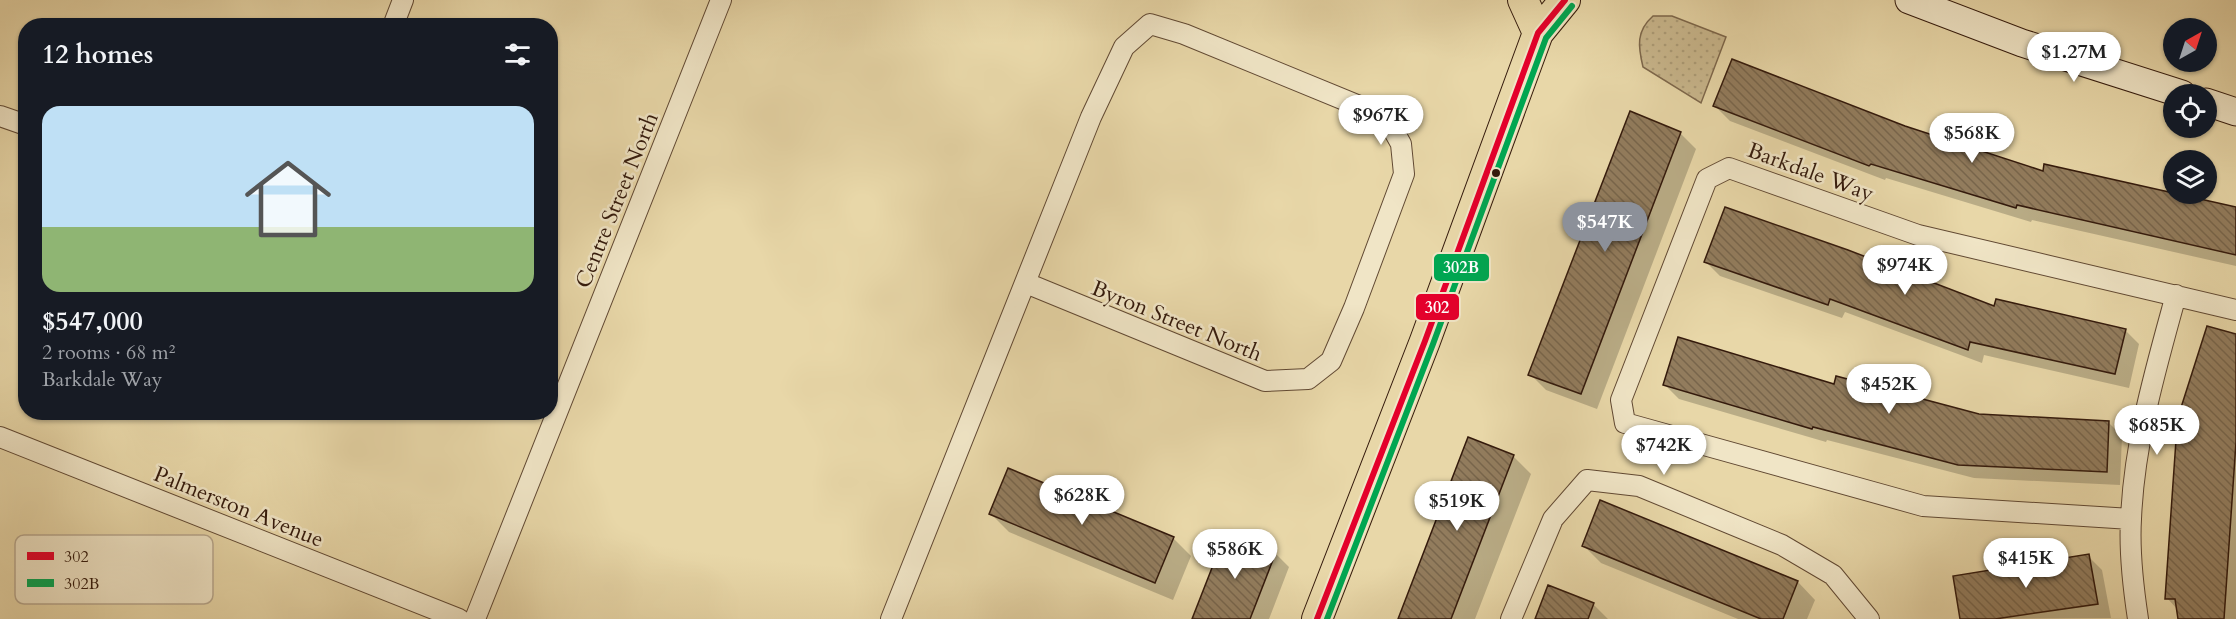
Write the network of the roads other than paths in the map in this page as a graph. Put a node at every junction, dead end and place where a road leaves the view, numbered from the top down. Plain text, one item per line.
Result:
1 (404, 0) edge
2 (721, 0) edge
3 (1523, 0) edge
4 (1565, 0) edge
5 (1909, 0) edge
6 (396, 18) edge
7 (1538, 33) junction
8 (2163, 88) edge
9 (2217, 106) edge
10 (2236, 112) edge
11 (0, 116) edge
12 (18, 122) edge
13 (1026, 283) junction
14 (2176, 295) junction
15 (2236, 310) edge
16 (558, 410) edge
17 (554, 420) edge
18 (0, 437) edge
19 (2131, 519) junction
20 (459, 619) edge
21 (475, 619) edge
22 (891, 619) edge
23 (1317, 619) edge
24 (1511, 619) edge
25 (1869, 619) edge
26 (2138, 619) edge

1 - 6 street
2 - 16 street, Centre Street North
3 - 7 main road
4 - 7 main road
5 - 8 main road
7 - 23 main road
9 - 10 main road
11 - 12 street
13 - 13 street, Byron Street North
13 - 22 street, Byron Street North
14 - 15 street, Barkdale Way
14 - 19 street
14 - 19 street, Barkdale Way
17 - 21 street, Centre Street North
18 - 20 street, Palmerston Avenue
19 - 26 street
24 - 25 street

